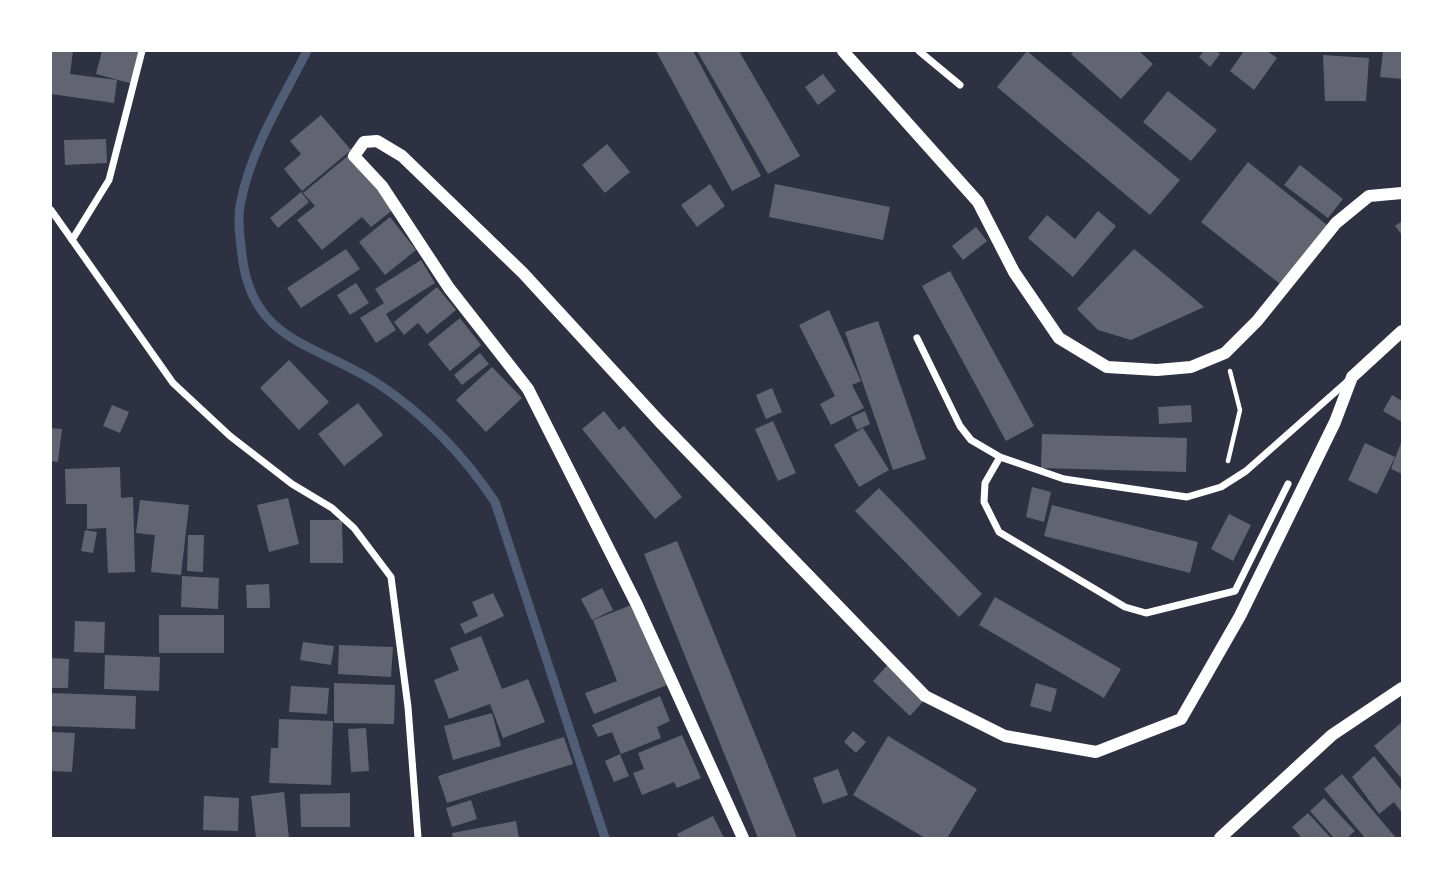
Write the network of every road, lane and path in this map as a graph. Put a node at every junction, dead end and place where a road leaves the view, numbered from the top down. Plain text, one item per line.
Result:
1 (142, 51) edge
2 (843, 51) edge
3 (919, 51) edge
4 (960, 85) dead end
5 (1402, 193) edge
6 (51, 210) edge
7 (72, 240) junction
8 (1402, 331) edge
9 (917, 338) dead end
10 (1225, 353) junction
11 (1352, 377) junction
12 (1000, 457) junction
13 (1288, 484) dead end
14 (1221, 487) junction
15 (1402, 688) edge
16 (418, 838) edge
17 (743, 838) edge
18 (1220, 838) edge

1 - 7 street
2 - 10 street
3 - 4 street
5 - 10 street
6 - 7 street
7 - 16 street
8 - 11 street
9 - 12 street
10 - 14 path
11 - 14 street
11 - 17 street
12 - 13 street
12 - 14 street
15 - 18 street

